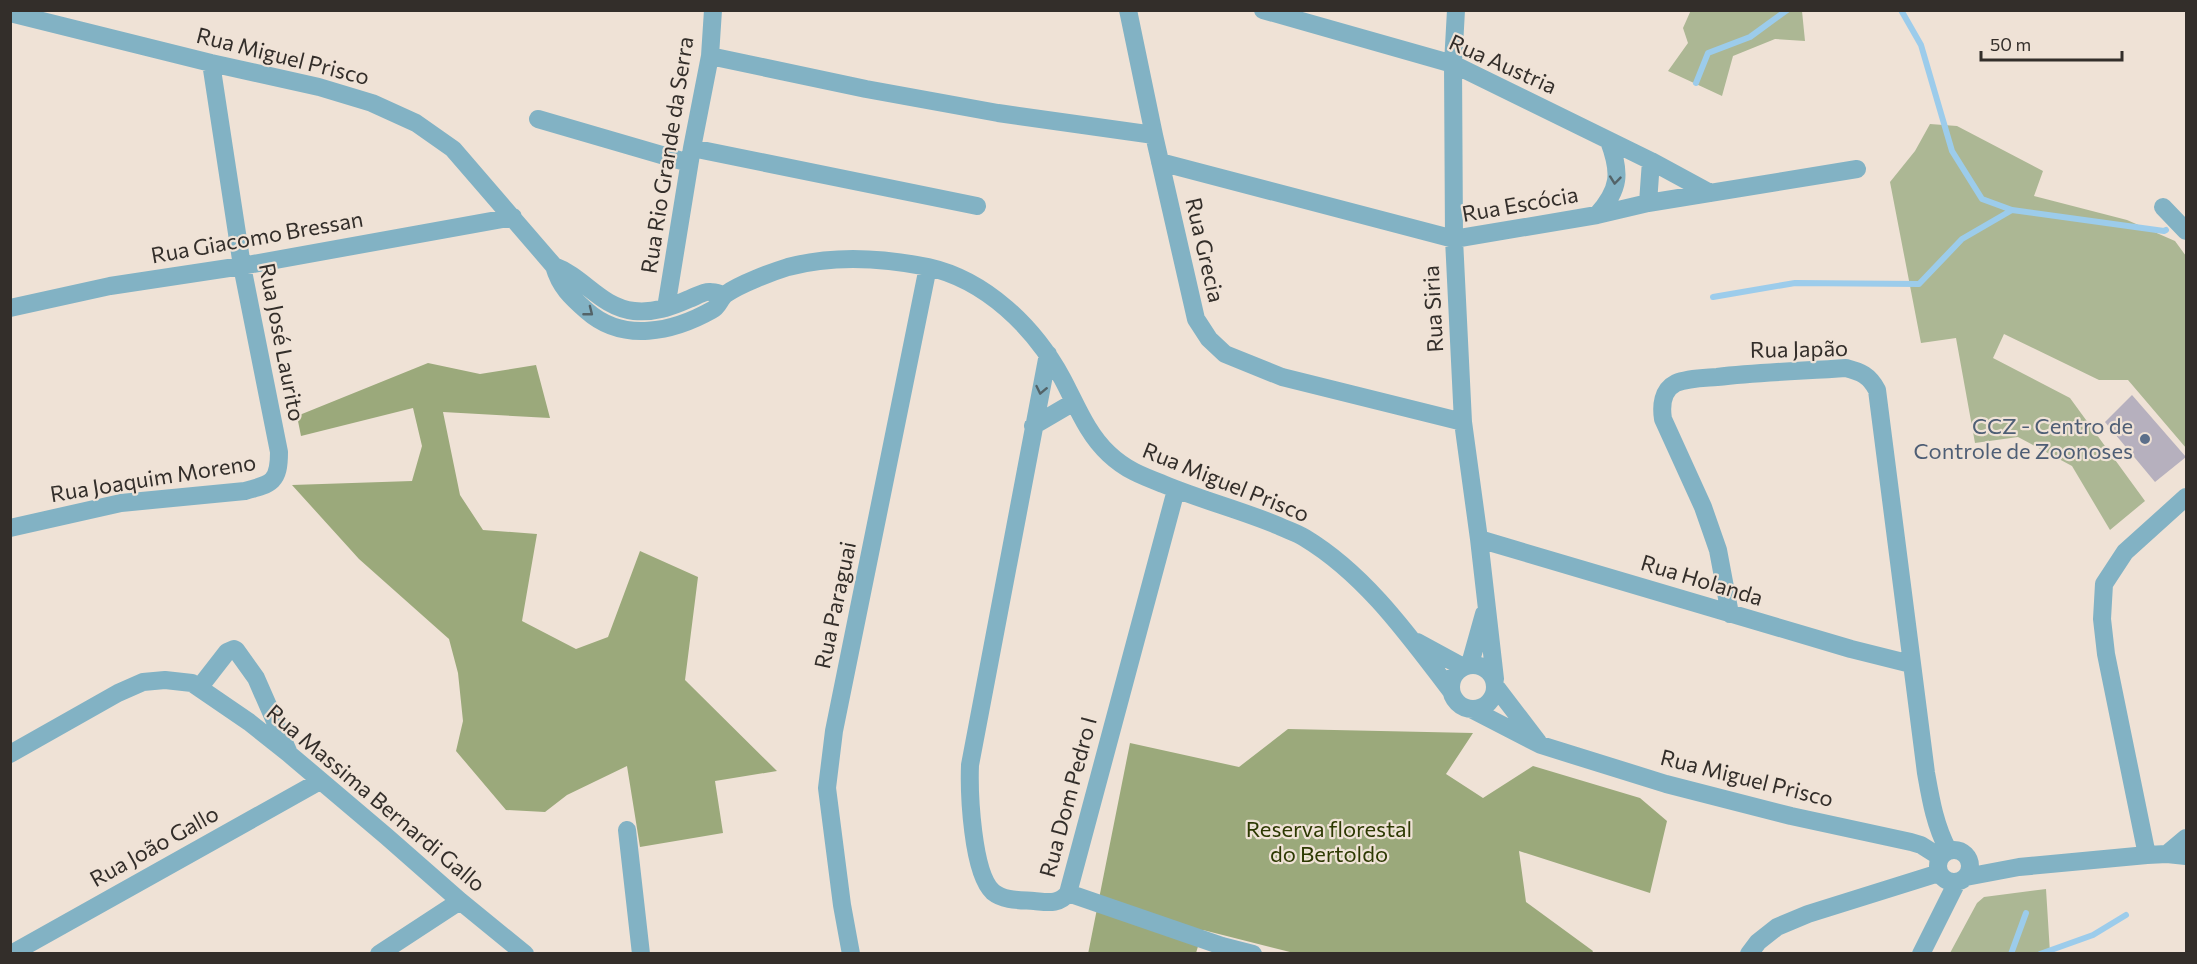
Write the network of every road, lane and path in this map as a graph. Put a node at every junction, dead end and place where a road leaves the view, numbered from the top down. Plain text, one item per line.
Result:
1 (713, 10) edge
2 (1128, 10) edge
3 (1456, 10) edge
4 (1275, 12) edge
5 (10, 14) edge
6 (710, 56) junction
7 (211, 63) junction
8 (1453, 64) junction
9 (538, 119) dead end
10 (1154, 135) junction
11 (1609, 141) junction
12 (691, 155) junction
13 (1651, 161) junction
14 (1160, 162) junction
15 (1857, 169) dead end
16 (1710, 193) junction
17 (1648, 203) junction
18 (977, 206) dead end
19 (2163, 207) dead end
20 (1598, 215) junction
21 (513, 217) junction
22 (2187, 231) edge
23 (1454, 239) junction
24 (242, 266) junction
25 (554, 266) junction
26 (928, 267) junction
27 (724, 295) junction
28 (666, 308) junction
29 (10, 309) edge
30 (1048, 354) junction
31 (1074, 402) junction
32 (1463, 422) junction
33 (1033, 426) junction
34 (279, 452) joint
35 (1176, 490) junction
36 (2187, 497) edge
37 (10, 528) edge
38 (1479, 539) junction
39 (1486, 604) junction
40 (1730, 614) junction
41 (1410, 638) junction
42 (1911, 664) junction
43 (1467, 666) junction
44 (1495, 683) junction
45 (195, 686) junction
46 (1451, 691) junction
47 (1471, 710) junction
48 (1541, 746) junction
49 (288, 753) junction
50 (10, 754) edge
51 (320, 781) junction
52 (627, 831) dead end
53 (2187, 838) edge
54 (2167, 854) junction
55 (2147, 855) junction
56 (2187, 856) edge
57 (2019, 867) junction
58 (1949, 869) junction
59 (1068, 893) junction
60 (460, 901) junction
61 (11, 954) edge
62 (380, 954) edge
63 (525, 954) edge
64 (641, 954) edge
65 (851, 954) edge
66 (1253, 954) edge
67 (1749, 954) edge
68 (1921, 954) edge

1 - 6 street, Rua Rio Grande da Serra
2 - 10 street, Rua Grecia
3 - 8 street, Rua Siria
4 - 8 street, Rua Austria
5 - 7 street, Rua Miguel Prisco
6 - 10 street
6 - 12 street, Rua Rio Grande da Serra
7 - 21 street, Rua Miguel Prisco
7 - 24 street, Rua José Laurito
8 - 11 street, Rua Austria
8 - 23 street, Rua Siria
9 - 12 street
10 - 14 street, Rua Grecia
11 - 13 street, Rua Austria
11 -> 20 street
12 - 18 street
12 - 28 street, Rua Rio Grande da Serra
13 - 16 street, Rua Austria
13 - 17 street
14 - 23 street, Rua Escócia
14 - 32 street, Rua Grecia
15 - 16 street, Rua Escócia
16 - 17 street, Rua Escócia
17 - 20 street, Rua Escócia
19 - 22 street
20 - 23 street, Rua Escócia
21 - 24 street, Rua Giacomo Bressan
21 - 25 street, Rua Miguel Prisco
23 - 32 street, Rua Siria
24 - 29 street, Rua Giacomo Bressan
24 - 34 street, Rua José Laurito
25 -> 27 street, Rua Miguel Prisco
25 - 28 street, Rua Miguel Prisco
26 - 27 street, Rua Miguel Prisco
26 - 30 street, Rua Miguel Prisco
26 - 65 street, Rua Paraguai
27 - 28 street, Rua Miguel Prisco
30 - 31 street, Rua Miguel Prisco
30 -> 33 street, Rua Dom Pedro I
31 - 33 street
31 - 35 street, Rua Miguel Prisco
32 - 38 street, Rua Siria
33 - 59 street, Rua Dom Pedro I
34 - 37 street, Rua Joaquim Moreno
35 - 41 street, Rua Miguel Prisco
35 - 59 street, Rua Dom Pedro I
36 - 55 street
38 - 39 street, Rua Siria
38 - 40 street, Rua Holanda
39 - 43 street, Rua Siria
39 - 44 street, Rua Siria
40 - 42 street, Rua Holanda
40 - 42 street, Rua Japão
41 - 43 street, Rua Miguel Prisco
41 - 46 street, Rua Miguel Prisco
42 - 58 street, Rua Japão
43 - 44 street, Rua Miguel Prisco
43 - 46 street
44 - 47 street
44 - 48 street, Rua Miguel Prisco
45 - 49 street, Rua Massima Bernardi Gallo
45 - 49 street
45 - 50 street
46 - 47 street, Rua Miguel Prisco
47 - 48 street, Rua Miguel Prisco
48 - 58 street, Rua Miguel Prisco
49 - 51 street, Rua Massima Bernardi Gallo
51 - 60 street, Rua Massima Bernardi Gallo
51 - 61 street, Rua João Gallo
52 - 64 street
53 - 54 street
54 - 55 street
54 - 56 street
55 - 57 street
57 - 58 street
57 - 58 street, Rua Miguel Prisco
58 - 67 street
58 - 68 street
59 - 66 street
60 - 62 street
60 - 63 street, Rua Massima Bernardi Gallo

